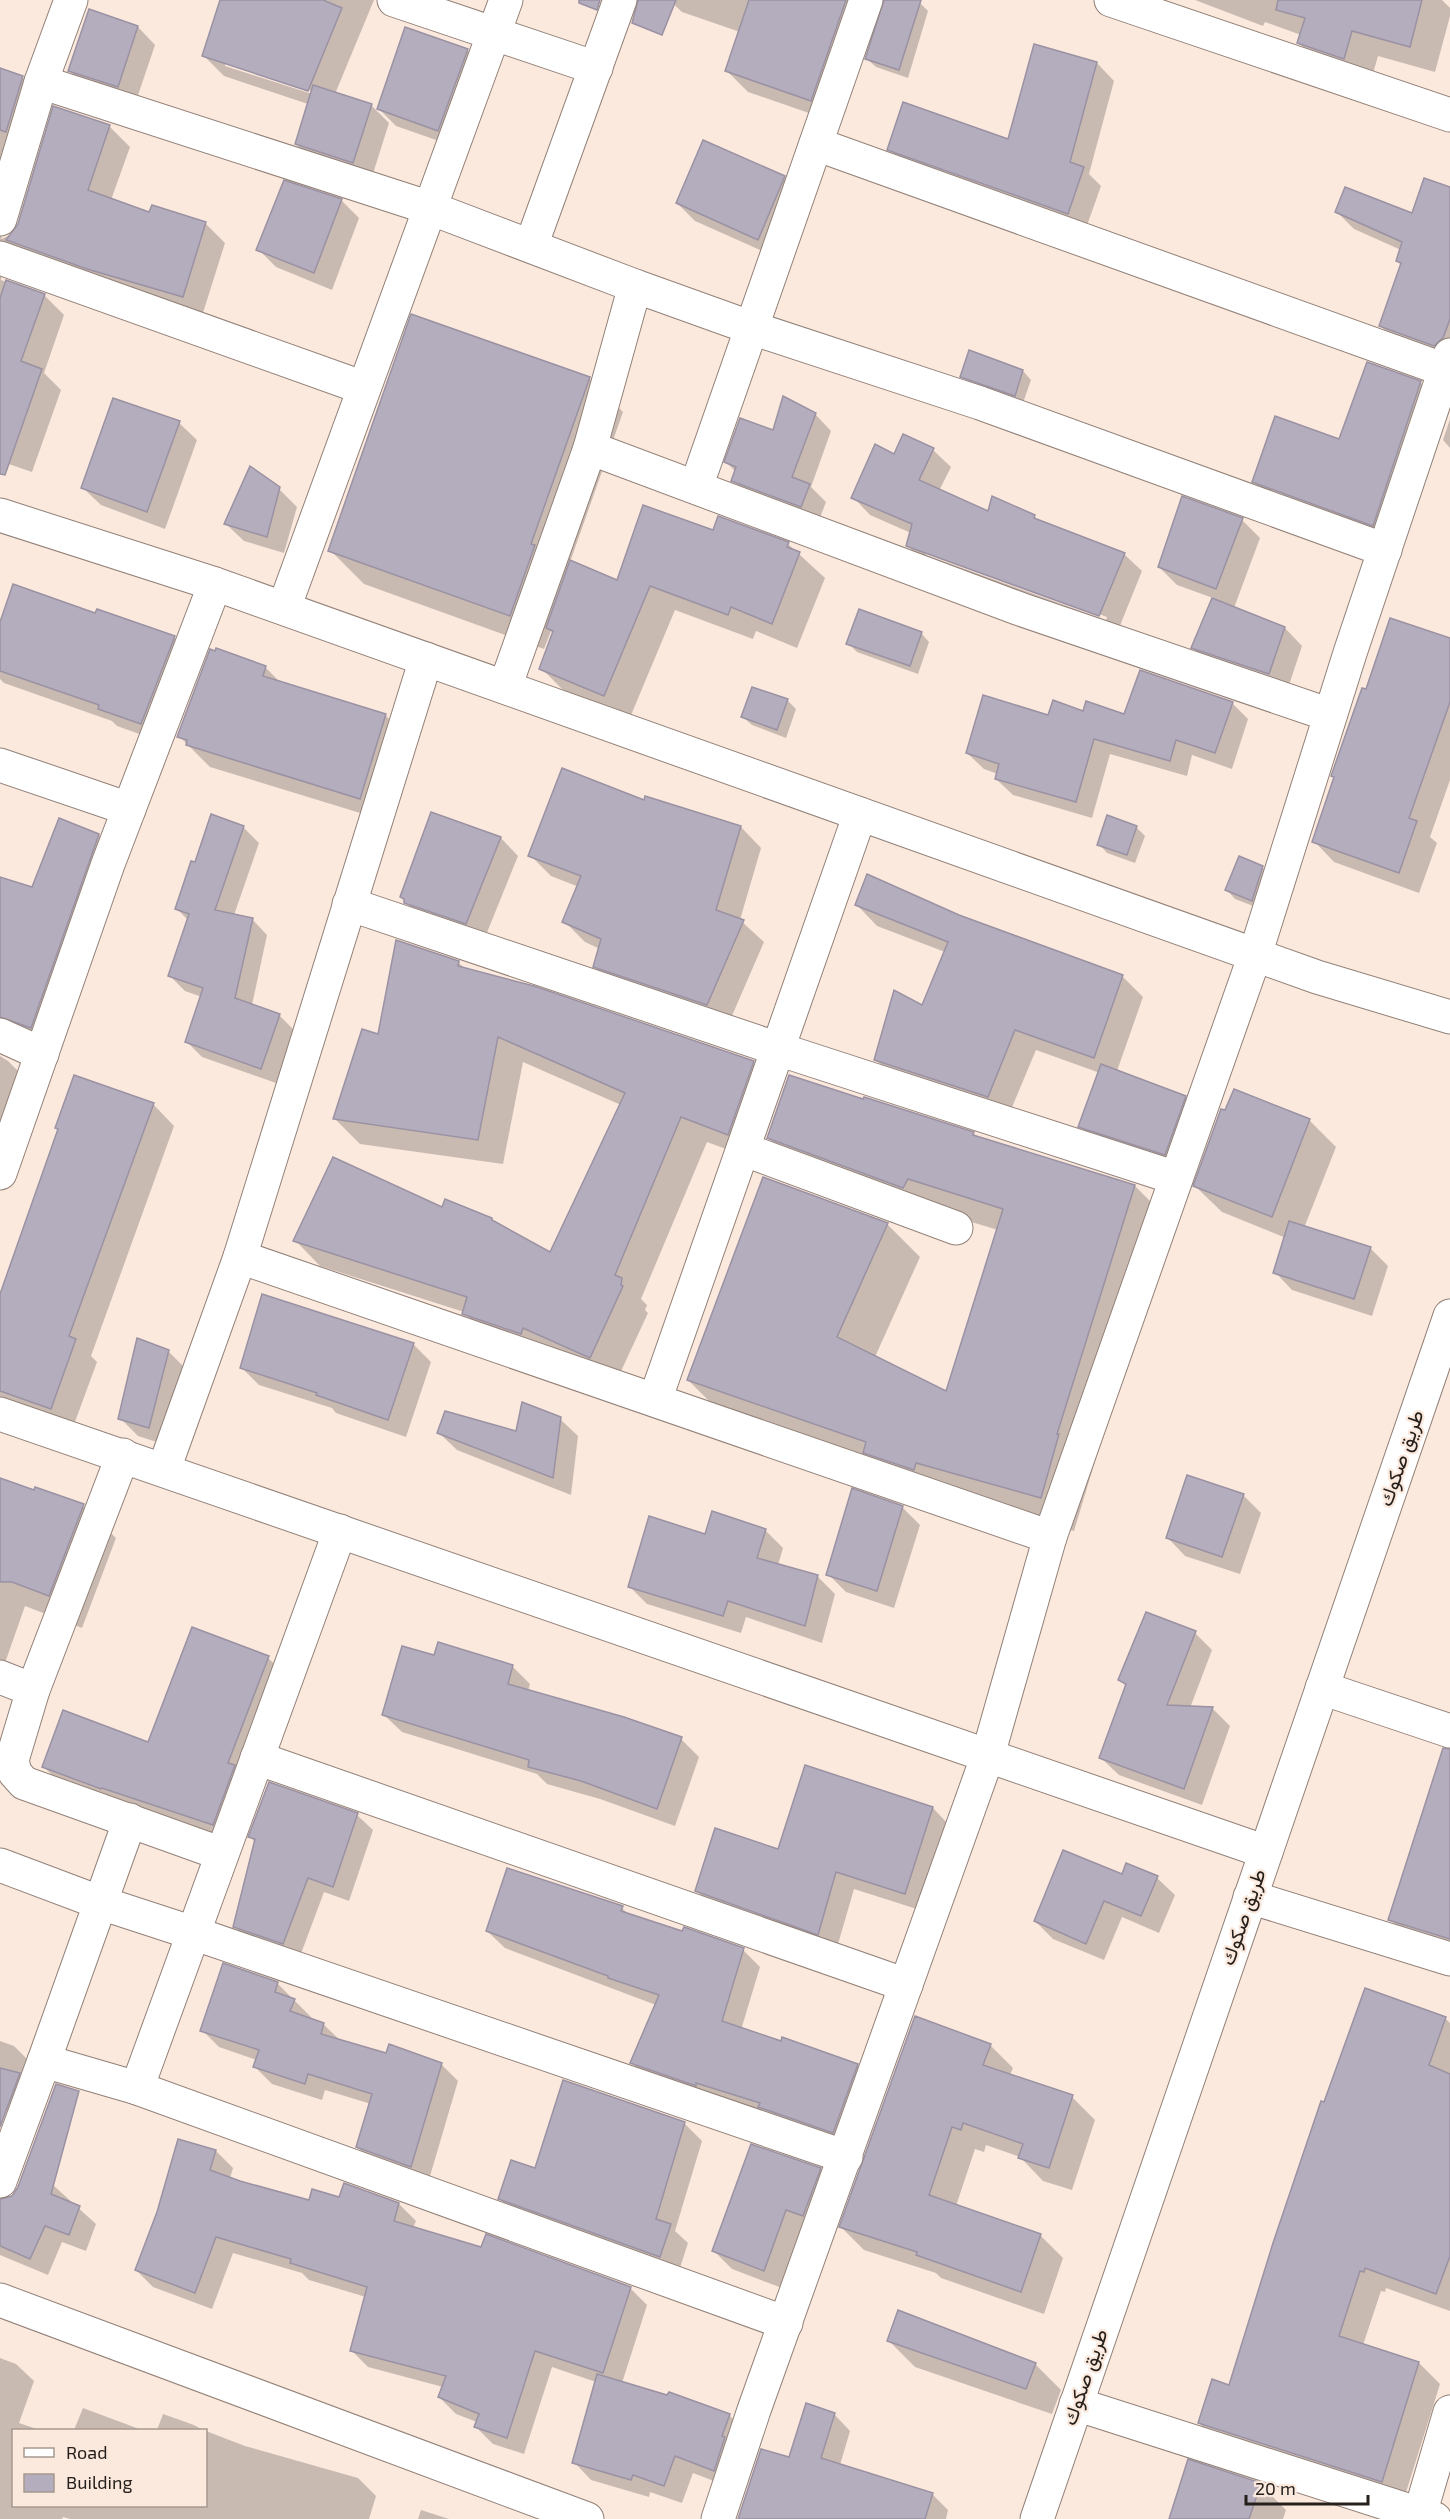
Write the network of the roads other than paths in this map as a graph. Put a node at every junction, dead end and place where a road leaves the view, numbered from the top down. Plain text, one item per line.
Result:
1 (71, 0) edge
2 (394, 0) edge
3 (506, 0) edge
4 (620, 0) edge
5 (867, 0) edge
6 (1111, 0) edge
7 (1145, 5) edge
8 (493, 35) junction
9 (596, 68) junction
10 (40, 82) junction
11 (1450, 115) edge
12 (816, 144) junction
13 (430, 208) junction
14 (0, 219) edge
15 (531, 246) junction
16 (0, 258) edge
17 (635, 286) junction
18 (752, 328) junction
19 (1448, 362) edge
20 (364, 388) junction
21 (590, 448) junction
22 (696, 487) junction
23 (0, 515) edge
24 (1385, 550) junction
25 (216, 584) junction
26 (284, 608) junction
27 (426, 659) junction
28 (505, 687) junction
29 (1330, 715) junction
30 (0, 765) edge
31 (129, 809) junction
32 (860, 814) junction
33 (349, 904) junction
34 (1255, 955) junction
35 (1450, 1017) edge
36 (0, 1035) edge
37 (778, 1049) junction
38 (42, 1053) junction
39 (743, 1149) junction
40 (0, 1171) edge
41 (1176, 1178) junction
42 (956, 1228) dead end
43 (240, 1257) junction
44 (1450, 1316) edge
45 (655, 1400) junction
46 (0, 1414) edge
47 (123, 1455) junction
48 (164, 1469) junction
49 (340, 1531) junction
50 (1050, 1537) junction
51 (0, 1677) edge
52 (1322, 1688) junction
53 (33, 1690) junction
54 (1450, 1731) edge
55 (988, 1755) junction
56 (257, 1758) junction
57 (130, 1820) junction
58 (1266, 1852) junction
59 (222, 1854) junction
60 (0, 1865) edge
61 (1250, 1897) junction
62 (101, 1903) junction
63 (193, 1933) junction
64 (1450, 1959) edge
65 (906, 1985) junction
66 (44, 2061) junction
67 (137, 2088) junction
68 (846, 2157) junction
69 (0, 2181) edge
70 (0, 2300) edge
71 (786, 2323) junction
72 (1076, 2404) junction
73 (1450, 2412) edge
74 (1427, 2516) edge
75 (586, 2519) edge
76 (718, 2519) edge
77 (1036, 2519) edge

1 - 10 street
2 - 8 street
3 - 8 street
4 - 9 street
5 - 12 street
6 - 7 street
7 - 11 street
8 - 9 street
8 - 13 street
9 - 15 street
10 - 13 street
10 - 14 street
12 - 18 street
12 - 19 street
13 - 15 street
13 - 20 street
15 - 17 street
16 - 20 street
17 - 18 street
17 - 21 street
18 - 22 street
18 - 24 street
19 - 24 street
20 - 26 street
21 - 22 street
21 - 28 street
22 - 29 street
23 - 25 street
24 - 29 street
25 - 26 street
25 - 31 street
26 - 27 street
27 - 28 street
27 - 33 street
28 - 32 street
29 - 34 street
30 - 31 street
31 - 38 street
32 - 34 street
32 - 37 street
33 - 37 street
33 - 43 street
34 - 35 street
34 - 41 street
36 - 38 street
37 - 39 street
37 - 41 street
38 - 40 street
39 - 42 street
39 - 45 street
41 - 50 street
43 - 45 street
43 - 48 street
44 - 52 street, طريق صكوك
45 - 50 street
46 - 47 street
47 - 48 street
47 - 53 street
48 - 49 street
49 - 55 street
49 - 56 street
50 - 55 street
51 - 53 street
52 - 54 street
52 - 58 street, طريق صكوك
53 - 57 street
55 - 58 street
55 - 65 street
56 - 59 street
56 - 65 street
57 - 59 street
57 - 62 street
58 - 61 street, طريق صكوك
59 - 63 street
60 - 62 street
61 - 64 street
61 - 72 street, طريق صكوك
62 - 63 street
62 - 66 street
63 - 67 street
63 - 68 street
65 - 68 street
66 - 67 street
66 - 69 street
67 - 71 street
68 - 71 street
70 - 75 street
71 - 76 street
72 - 74 street
72 - 77 street, طريق صكوك
73 - 74 street

